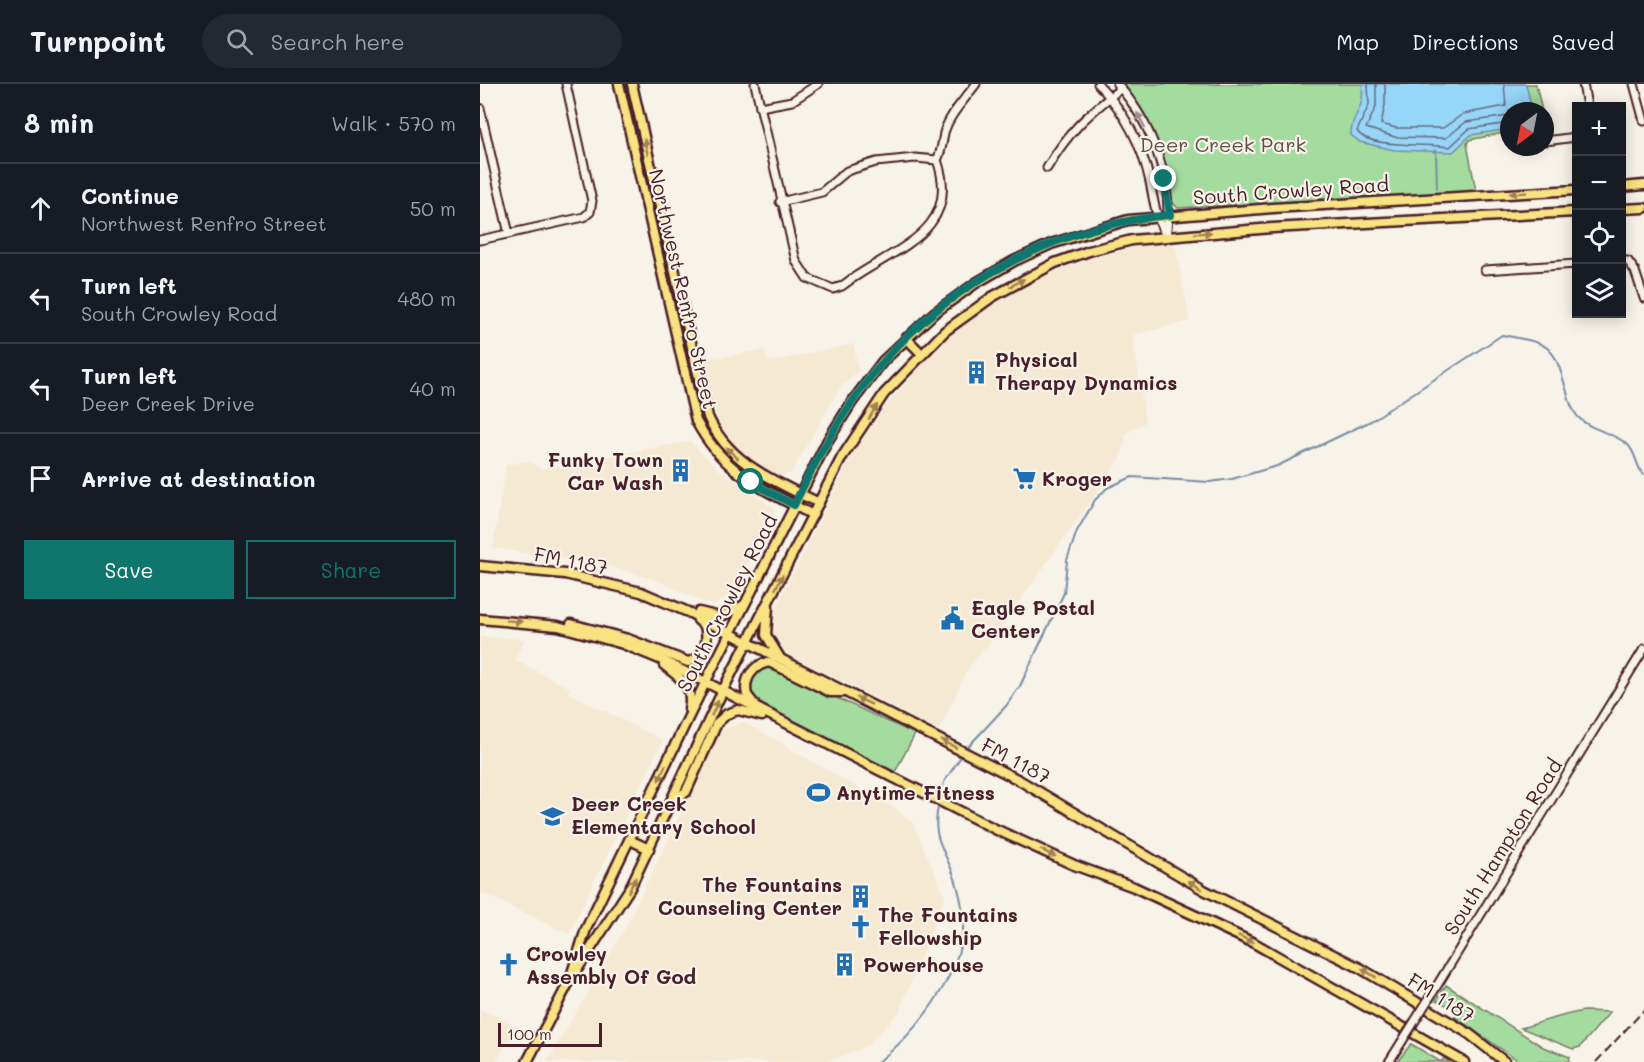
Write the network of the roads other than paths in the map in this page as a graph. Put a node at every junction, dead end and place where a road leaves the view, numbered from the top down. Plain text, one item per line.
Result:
1 (566, 84) edge
2 (619, 84) edge
3 (632, 84) edge
4 (754, 84) edge
5 (818, 84) edge
6 (976, 84) edge
7 (1098, 84) edge
8 (1582, 84) edge
9 (1634, 84) edge
10 (1119, 86) edge
11 (1110, 97) junction
12 (1586, 102) edge
13 (760, 107) junction
14 (480, 108) edge
15 (1644, 121) edge
16 (1572, 138) edge
17 (1554, 140) edge
18 (937, 160) junction
19 (1047, 168) dead end
20 (1644, 185) edge
21 (1626, 187) edge
22 (1572, 189) edge
23 (780, 202) junction
24 (1644, 208) edge
25 (1626, 209) edge
26 (1572, 212) edge
27 (1170, 215) junction
28 (1156, 216) junction
29 (509, 234) junction
30 (1166, 236) junction
31 (480, 240) edge
32 (1626, 261) edge
33 (1572, 264) edge
34 (1485, 270) dead end
35 (1644, 298) edge
36 (906, 338) junction
37 (921, 353) junction
38 (717, 436) junction
39 (708, 444) junction
40 (800, 493) junction
41 (819, 503) junction
42 (794, 505) junction
43 (813, 515) junction
44 (480, 566) edge
45 (641, 592) junction
46 (747, 602) junction
47 (768, 603) junction
48 (688, 612) junction
49 (480, 619) edge
50 (542, 623) junction
51 (731, 633) junction
52 (748, 642) junction
53 (1644, 649) edge
54 (780, 658) junction
55 (662, 660) junction
56 (706, 681) junction
57 (723, 690) junction
58 (845, 692) junction
59 (760, 710) junction
60 (687, 721) junction
61 (871, 765) junction
62 (673, 799) junction
63 (630, 840) junction
64 (649, 849) junction
65 (569, 982) junction
66 (527, 1062) edge
67 (1389, 1062) edge
68 (1464, 1062) edge
69 (1505, 1062) edge

1 - 29 street
2 - 39 main road, Northwest Renfro Street
38 -> 3 main road, Northwest Renfro Street
4 - 13 street
5 - 13 street
6 - 18 street
7 - 11 street
8 - 12 street
9 - 15 street
10 - 11 street
27 -> 10 street
11 - 19 street
11 - 28 street
13 - 23 street
14 - 29 street
16 - 17 street
18 - 23 street
18 - 23 street
20 - 21 main road
22 -> 27 main road, South Crowley Road
24 - 25 main road
30 -> 26 main road, South Crowley Road
27 - 28 main road, South Crowley Road
27 - 30 street
28 - 30 street
28 - 36 main road, South Crowley Road
29 - 31 street
37 -> 30 main road, South Crowley Road
32 - 35 street
33 - 34 street
36 - 37 main road
36 - 40 main road, South Crowley Road
41 -> 37 main road, South Crowley Road
38 - 39 main road
40 -> 38 main road, Northwest Renfro Street
39 - 42 main road, Northwest Renfro Street
40 - 41 main road, Northwest Renfro Street
40 - 42 main road, South Crowley Road
41 - 43 main road, South Crowley Road
42 - 43 main road, Northwest Renfro Street
42 - 46 main road, South Crowley Road
47 -> 43 main road, South Crowley Road
44 - 45 main road, FM 1187 / FM 1187
45 - 46 main road
45 - 48 main road, FM 1187 / FM 1187
46 - 51 main road, South Crowley Road
47 - 52 main road, South Crowley Road
47 - 54 main road
48 - 50 main road
48 - 51 main road, FM 1187 / FM 1187
49 -> 50 main road
50 - 55 main road
51 - 52 main road, FM 1187 / FM 1187
51 - 56 main road, South Crowley Road
52 - 54 main road, FM 1187 / FM 1187
52 - 57 main road, South Crowley Road
53 - 67 street, South Hampton Road, bridge
54 - 58 main road, FM 1187 / FM 1187
55 - 56 main road
55 - 60 main road
56 - 57 main road
56 - 60 main road, South Crowley Road
57 - 59 main road
62 -> 57 main road, South Crowley Road
58 - 59 main road
69 -> 58 main road, FM 1187 / FM 1187
59 - 61 main road
60 -> 63 main road, South Crowley Road
61 - 62 main road
61 -> 68 main road
62 - 64 main road, South Crowley Road
63 - 64 main road
63 - 65 main road, South Crowley Road
65 -> 64 main road, South Crowley Road
65 - 66 main road, South Crowley Road

